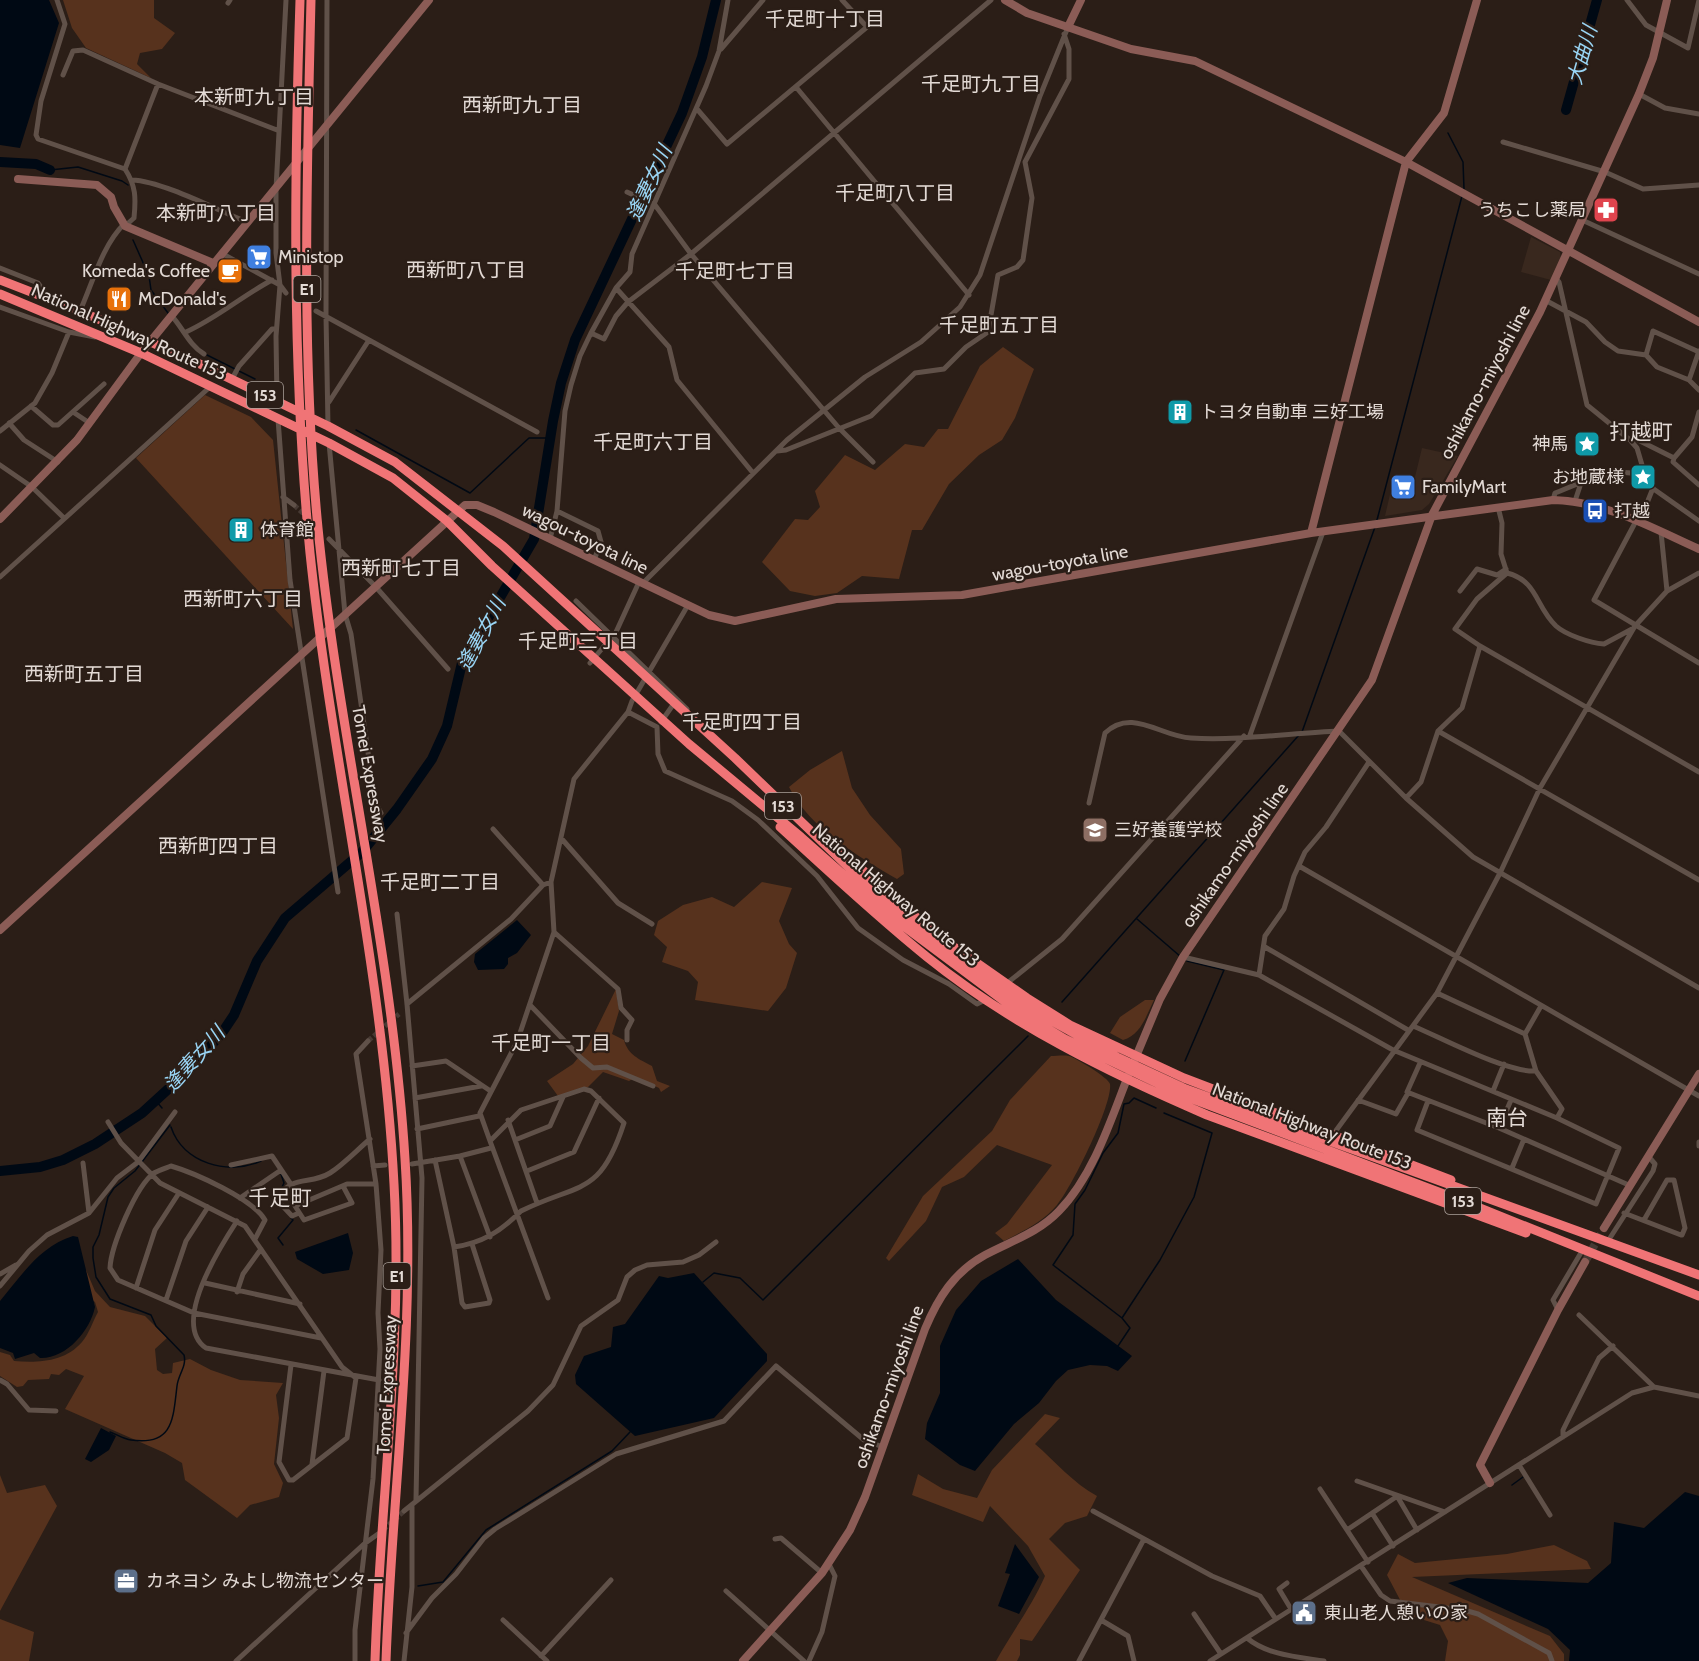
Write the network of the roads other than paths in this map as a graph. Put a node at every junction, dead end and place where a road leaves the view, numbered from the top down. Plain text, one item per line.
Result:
1 (57, 0) edge
2 (280, 0) edge
3 (300, 0) edge
4 (311, 0) edge
5 (327, 0) edge
6 (429, 0) edge
7 (728, 0) edge
8 (763, 0) edge
9 (842, 0) edge
10 (991, 0) edge
11 (1005, 0) edge
12 (1081, 0) edge
13 (1477, 0) edge
14 (1627, 0) edge
15 (1667, 0) edge
16 (1699, 0) edge
17 (286, 3) edge
18 (1066, 31) junction
19 (1660, 34) junction
20 (719, 51) junction
21 (63, 75) dead end
22 (158, 84) junction
23 (796, 87) junction
24 (1639, 94) junction
25 (696, 109) junction
26 (1699, 114) edge
27 (326, 127) junction
28 (277, 130) junction
29 (834, 132) junction
30 (1503, 142) dead end
31 (1406, 162) junction
32 (125, 169) junction
33 (1605, 172) junction
34 (18, 179) dead end
35 (132, 180) junction
36 (1699, 185) edge
37 (276, 189) junction
38 (630, 194) dead end
39 (653, 205) junction
40 (1582, 220) junction
41 (247, 222) junction
42 (125, 225) junction
43 (1568, 250) junction
44 (221, 253) junction
45 (691, 254) junction
46 (213, 263) junction
47 (0, 268) edge
48 (1699, 274) edge
49 (1555, 277) junction
50 (2, 280) edge
51 (272, 280) junction
52 (280, 285) junction
53 (616, 288) junction
54 (286, 293) dead end
55 (1, 294) edge
56 (969, 295) junction
57 (48, 298) junction
58 (1545, 300) junction
59 (628, 302) junction
60 (0, 307) edge
61 (316, 310) dead end
62 (1565, 310) junction
63 (80, 311) junction
64 (171, 315) junction
65 (326, 316) junction
66 (1699, 322) edge
67 (276, 329) junction
68 (69, 332) junction
69 (186, 332) junction
70 (591, 333) junction
71 (105, 338) junction
72 (369, 340) junction
73 (149, 343) junction
74 (141, 352) junction
75 (1699, 352) edge
76 (204, 354) dead end
77 (1646, 355) junction
78 (232, 379) junction
79 (1689, 380) junction
80 (104, 384) dead end
81 (211, 386) junction
82 (1699, 390) edge
83 (277, 401) junction
84 (328, 403) junction
85 (31, 406) junction
86 (825, 410) junction
87 (73, 412) junction
88 (1699, 412) edge
89 (278, 419) junction
90 (88, 422) junction
91 (9, 423) junction
92 (328, 426) junction
93 (839, 428) junction
94 (0, 431) edge
95 (537, 432) dead end
96 (1630, 440) junction
97 (329, 443) junction
98 (777, 451) junction
99 (1674, 458) junction
100 (58, 462) junction
101 (873, 462) dead end
102 (0, 465) edge
103 (1644, 472) junction
104 (753, 473) junction
105 (1637, 476) junction
106 (1647, 482) junction
107 (1581, 483) junction
108 (1699, 486) edge
109 (32, 487) junction
110 (1653, 488) junction
111 (283, 497) junction
112 (1553, 500) junction
113 (1575, 501) junction
114 (294, 505) tunnel mouth
115 (1498, 507) junction
116 (459, 510) junction
117 (557, 511) junction
118 (1432, 515) junction
119 (64, 518) junction
120 (0, 519) edge
121 (447, 521) junction
122 (1699, 521) edge
123 (1637, 522) junction
124 (1323, 532) junction
125 (1661, 532) junction
126 (1311, 533) junction
127 (549, 539) junction
128 (329, 540) dead end
129 (1699, 549) edge
130 (340, 550) junction
131 (594, 560) junction
132 (1506, 571) junction
133 (1699, 573) edge
134 (0, 577) edge
135 (641, 582) junction
136 (375, 586) junction
137 (1460, 591) dead end
138 (1667, 591) junction
139 (576, 601) dead end
140 (688, 605) junction
141 (345, 614) junction
142 (1635, 626) junction
143 (611, 637) junction
144 (1480, 646) junction
145 (302, 653) junction
146 (590, 663) dead end
147 (1699, 663) edge
148 (448, 669) dead end
149 (649, 671) junction
150 (677, 698) junction
151 (1588, 709) junction
152 (628, 712) junction
153 (657, 727) junction
154 (1339, 731) junction
155 (1438, 731) junction
156 (1247, 735) junction
157 (1369, 762) junction
158 (746, 763) dead end
159 (1699, 772) edge
160 (1540, 788) junction
161 (1406, 798) junction
162 (778, 801) junction
163 (1089, 802) dead end
164 (381, 813) dead end
165 (774, 815) junction
166 (493, 829) dead end
167 (561, 838) junction
168 (1299, 866) junction
169 (1500, 873) junction
170 (1699, 880) edge
171 (552, 882) junction
172 (543, 885) junction
173 (338, 892) dead end
174 (397, 914) dead end
175 (652, 924) dead end
176 (0, 930) edge
177 (554, 932) junction
178 (1265, 947) junction
179 (1183, 957) junction
180 (1457, 957) junction
181 (1259, 975) junction
182 (1006, 984) junction
183 (1699, 987) edge
184 (1437, 993) junction
185 (986, 999) junction
186 (407, 1004) junction
187 (1541, 1005) junction
188 (531, 1006) junction
189 (408, 1011) junction
190 (399, 1014) tunnel mouth
191 (1413, 1026) junction
192 (1408, 1030) junction
193 (1525, 1034) junction
194 (627, 1040) dead end
195 (368, 1041) tunnel mouth
196 (1393, 1050) junction
197 (1136, 1057) junction
198 (1420, 1063) junction
199 (1504, 1064) junction
200 (412, 1066) junction
201 (1536, 1071) junction
202 (1699, 1074) edge
203 (1127, 1078) junction
204 (481, 1086) junction
205 (653, 1086) dead end
206 (489, 1090) junction
207 (1690, 1090) junction
208 (1493, 1091) junction
209 (1408, 1093) junction
210 (1699, 1096) edge
211 (563, 1097) junction
212 (415, 1098) junction
213 (599, 1098) junction
214 (1358, 1100) junction
215 (1512, 1100) junction
216 (1428, 1101) junction
217 (1227, 1108) junction
218 (175, 1112) dead end
219 (479, 1116) junction
220 (1557, 1118) junction
221 (508, 1120) junction
222 (108, 1122) dead end
223 (1499, 1128) junction
224 (417, 1129) junction
225 (1332, 1136) junction
226 (370, 1139) junction
227 (1524, 1139) junction
228 (515, 1140) junction
229 (490, 1144) junction
230 (459, 1156) junction
231 (1649, 1158) junction
232 (435, 1160) junction
233 (138, 1162) junction
234 (83, 1163) dead end
235 (419, 1163) junction
236 (412, 1164) dead end
237 (231, 1165) dead end
238 (385, 1165) dead end
239 (373, 1166) junction
240 (1512, 1168) junction
241 (281, 1170) junction
242 (527, 1171) junction
243 (152, 1174) junction
244 (1609, 1177) junction
245 (290, 1183) junction
246 (376, 1184) junction
247 (343, 1186) junction
248 (1631, 1186) junction
249 (179, 1192) junction
250 (1477, 1195) junction
251 (240, 1198) junction
252 (537, 1203) junction
253 (208, 1207) junction
254 (89, 1213) junction
255 (299, 1213) junction
256 (1624, 1213) junction
257 (516, 1215) junction
258 (1644, 1220) junction
259 (237, 1221) junction
260 (1604, 1228) tunnel mouth
261 (1534, 1231) junction
262 (490, 1237) junction
263 (255, 1239) junction
264 (1608, 1241) junction
265 (716, 1242) dead end
266 (472, 1244) junction
267 (454, 1247) junction
268 (261, 1248) junction
269 (1582, 1251) junction
270 (1585, 1262) tunnel mouth
271 (18, 1264) junction
272 (0, 1274) edge
273 (1699, 1275) edge
274 (205, 1283) junction
275 (0, 1286) edge
276 (136, 1288) junction
277 (237, 1292) junction
278 (1699, 1296) edge
279 (548, 1298) dead end
280 (166, 1300) junction
281 (300, 1304) junction
282 (1558, 1310) junction
283 (194, 1312) junction
284 (1579, 1315) dead end
285 (321, 1338) junction
286 (1613, 1346) junction
287 (291, 1365) junction
288 (324, 1371) junction
289 (356, 1378) junction
290 (0, 1380) edge
291 (379, 1380) junction
292 (1654, 1388) junction
293 (1699, 1396) edge
294 (56, 1411) dead end
295 (1563, 1437) junction
296 (883, 1447) junction
297 (312, 1464) junction
298 (1519, 1465) junction
299 (1357, 1480) dead end
300 (1490, 1484) junction
301 (1320, 1489) dead end
302 (1397, 1496) junction
303 (416, 1500) junction
304 (412, 1508) junction
305 (404, 1511) tunnel mouth
306 (1093, 1511) dead end
307 (1446, 1512) junction
308 (1372, 1514) junction
309 (1550, 1515) dead end
310 (1347, 1530) junction
311 (1417, 1530) junction
312 (378, 1534) tunnel mouth
313 (775, 1539) dead end
314 (1144, 1539) junction
315 (364, 1544) junction
316 (1393, 1546) junction
317 (1368, 1562) junction
318 (829, 1564) junction
319 (1361, 1566) junction
320 (822, 1573) junction
321 (611, 1580) dead end
322 (1287, 1583) dead end
323 (726, 1591) dead end
324 (1291, 1609) junction
325 (1194, 1614) dead end
326 (1275, 1618) junction
327 (503, 1620) dead end
328 (1101, 1620) junction
329 (770, 1631) junction
330 (406, 1633) junction
331 (1247, 1638) junction
332 (1221, 1654) junction
333 (541, 1656) junction
334 (236, 1661) edge
335 (355, 1661) edge
336 (375, 1661) edge
337 (386, 1661) edge
338 (404, 1661) edge
339 (547, 1661) edge
340 (743, 1661) edge
341 (804, 1661) edge
342 (808, 1661) edge
343 (1079, 1661) edge
344 (1134, 1661) edge
345 (1210, 1661) edge
346 (1324, 1661) edge
347 (1552, 1661) edge

1 - 32 street
2 - 17 street
3 - 336 highway, Tomei Expressway / E1
4 - 337 highway, Tomei Expressway / E1
5 - 27 street
6 - 27 main road
7 - 20 street
8 - 20 street
9 - 23 street
10 - 29 street
11 - 18 main road
12 - 18 main road
13 - 31 main road
14 - 19 street
15 - 19 main road, oshikamo-miyoshi line
16 - 19 street
17 - 28 street
18 - 31 main road
18 - 56 street
18 - 93 street
19 - 24 main road, oshikamo-miyoshi line
20 - 25 street
21 - 22 street
22 - 28 street
22 - 32 street
23 - 25 street
23 - 29 street
24 - 26 street
24 - 33 main road, oshikamo-miyoshi line
25 - 39 street
27 - 37 main road
27 - 65 street
28 - 37 street
29 - 45 street
29 - 56 street
30 - 33 street
31 - 43 main road
31 - 126 main road
32 - 35 street
33 - 36 street
33 - 40 main road, oshikamo-miyoshi line
34 - 42 main road
35 - 41 street
35 - 42 street
37 - 41 main road
37 - 52 street
38 - 39 street
39 - 45 street
39 - 53 street
40 - 43 main road, oshikamo-miyoshi line
40 - 48 street
41 - 44 main road
42 - 46 main road
42 - 63 street
43 - 49 main road, oshikamo-miyoshi line
43 - 66 main road
44 - 46 main road
44 - 51 street
45 - 59 street
45 - 86 street
46 - 64 main road
47 - 57 street
49 - 58 main road, oshikamo-miyoshi line
49 - 62 street
50 - 57 highway, National Highway Route 153 / 153
51 - 52 street
51 - 69 street
52 - 54 street
52 - 67 street
53 - 59 street
53 - 70 street
55 - 71 highway, National Highway Route 153 / 153
56 - 86 street
57 - 63 highway, National Highway Route 153 / 153
58 - 62 street
58 - 118 main road, oshikamo-miyoshi line
59 - 70 street
59 - 104 street
60 - 68 street
61 - 65 street
62 - 77 street
62 - 96 street
63 - 73 highway, National Highway Route 153 / 153
64 - 69 street
64 - 73 main road
65 - 72 street
65 - 84 street
67 - 78 street
67 - 83 street
68 - 71 street
68 - 85 street
69 - 76 street
70 - 117 street
71 - 74 highway, National Highway Route 153 / 153
72 - 84 street
72 - 95 street
73 - 74 main road
73 - 78 highway, National Highway Route 153 / 153
74 - 81 highway, National Highway Route 153 / 153
74 - 90 main road
75 - 77 street
75 - 79 street
77 - 79 street
78 - 83 highway, National Highway Route 153 / 153
79 - 82 street
80 - 87 street
81 - 89 highway, National Highway Route 153 / 153
81 - 119 street
83 - 92 highway, National Highway Route 153 / 153
84 - 92 street
85 - 87 street
85 - 91 street
86 - 93 street
86 - 98 street
87 - 90 street
88 - 99 street
89 - 97 highway, National Highway Route 153 / 153
89 - 111 street
90 - 100 main road
91 - 94 street
91 - 100 street
92 - 116 highway, National Highway Route 153 / 153
93 - 98 street
93 - 101 street
96 - 99 street
96 - 103 street
97 - 121 highway, National Highway Route 153 / 153
97 - 130 street
98 - 104 street
99 - 108 street
100 - 109 main road
102 - 109 street
103 - 105 street
103 - 106 street
104 - 135 street
105 - 106 street
105 - 107 street
106 - 110 street
107 - 112 street
107 - 113 street
109 - 119 street
109 - 120 main road
110 - 122 street
110 - 123 street
111 - 114 street
111 - 145 street
112 - 113 main road, wagou-toyota line
112 - 115 main road, wagou-toyota line
113 - 123 main road, wagou-toyota line
115 - 118 main road, wagou-toyota line
115 - 132 street
116 - 121 main road
116 - 127 main road, wagou-toyota line
116 - 162 highway, National Highway Route 153 / 153
117 - 127 street
117 - 131 street
118 - 124 main road, wagou-toyota line
118 - 154 main road, oshikamo-miyoshi line
119 - 134 street
121 - 136 main road
121 - 165 highway, National Highway Route 153 / 153
123 - 125 main road, wagou-toyota line
123 - 142 street
124 - 126 main road, wagou-toyota line
124 - 156 street
125 - 129 main road, wagou-toyota line
125 - 138 street
126 - 140 main road, wagou-toyota line
127 - 131 main road, wagou-toyota line
128 - 130 street
130 - 136 street
130 - 141 street
131 - 135 main road, wagou-toyota line
132 - 137 street
132 - 142 street
132 - 144 street
133 - 138 street
135 - 140 main road, wagou-toyota line
135 - 143 street
136 - 141 main road
136 - 148 street
138 - 142 street
139 - 143 street
140 - 149 street
141 - 145 main road
141 - 164 street
142 - 147 street
142 - 151 street
143 - 146 street
143 - 149 street
144 - 151 street
144 - 155 street
145 - 173 street
145 - 176 main road
149 - 150 street
149 - 152 street
150 - 153 street
150 - 158 street
151 - 159 street
151 - 160 street
152 - 153 street
152 - 167 street
153 - 185 street
154 - 156 street
154 - 157 street
154 - 179 main road, oshikamo-miyoshi line
155 - 160 street
155 - 161 street
156 - 163 street
156 - 182 street
157 - 161 street
157 - 168 street
160 - 169 street
160 - 170 street
161 - 169 street
162 - 182 highway
162 - 217 highway, National Highway Route 153 / 153
165 - 185 highway
165 - 217 highway, National Highway Route 153 / 153
166 - 172 street
167 - 171 street
167 - 175 street
168 - 178 street
168 - 180 street
169 - 180 street
169 - 183 street
171 - 172 street
171 - 177 street
172 - 186 street
174 - 186 street
177 - 188 street
177 - 194 street
178 - 181 street
178 - 192 street
179 - 181 street
179 - 197 main road, oshikamo-miyoshi line
180 - 184 street
180 - 187 street
181 - 196 street
182 - 185 street
182 - 197 highway
184 - 191 street
184 - 193 street
185 - 203 highway
186 - 189 street
187 - 193 street
187 - 207 street
188 - 205 street
188 - 206 street
189 - 190 street
189 - 200 street
191 - 192 street
191 - 199 street
192 - 196 street
193 - 201 street
195 - 226 street
196 - 198 street
196 - 214 street
197 - 203 main road, oshikamo-miyoshi line
197 - 225 highway
198 - 208 street
198 - 209 street
199 - 201 street
199 - 208 street
200 - 204 street
200 - 212 street
201 - 220 street
202 - 207 main road
203 - 261 highway
203 - 296 main road, oshikamo-miyoshi line
204 - 206 street
204 - 212 street
206 - 219 street
207 - 210 street
207 - 231 main road
208 - 215 street
209 - 214 street
209 - 216 street
211 - 213 street
211 - 221 street
211 - 228 street
212 - 224 street
213 - 242 street
213 - 252 street
214 - 225 street
215 - 220 street
215 - 223 street
216 - 223 street
216 - 240 street
217 - 250 highway, National Highway Route 153 / 153
217 - 261 highway, National Highway Route 153 / 153
218 - 233 street
219 - 224 street
219 - 229 street
220 - 244 street
221 - 228 street
221 - 229 street
222 - 233 street
223 - 227 street
224 - 235 street
225 - 250 highway
226 - 239 street
226 - 245 street
227 - 240 street
227 - 244 street
228 - 242 street
229 - 230 street
229 - 257 street
230 - 232 street
230 - 262 street
231 - 248 main road
231 - 256 street
232 - 235 street
232 - 267 street
233 - 243 street
233 - 254 street
234 - 254 street
235 - 236 street
235 - 303 street
237 - 241 street
238 - 239 street
239 - 246 street
240 - 244 street
241 - 245 street
241 - 251 street
242 - 252 street
243 - 249 street
243 - 251 street
243 - 276 street
244 - 248 street
245 - 255 street
246 - 247 street
246 - 291 street
247 - 255 street
247 - 255 street
248 - 260 main road
249 - 253 street
249 - 276 street
250 - 264 highway, National Highway Route 153 / 153
251 - 263 street
252 - 257 street
253 - 259 street
253 - 280 street
254 - 271 street
256 - 258 street
256 - 264 street
257 - 262 street
257 - 279 street
258 - 258 street
259 - 263 street
259 - 274 street
261 - 269 highway, National Highway Route 153 / 153
262 - 266 street
263 - 268 street
264 - 273 highway, National Highway Route 153 / 153
265 - 303 street
266 - 267 street
266 - 267 street
268 - 277 street
268 - 281 street
269 - 278 highway, National Highway Route 153 / 153
269 - 282 street
270 - 282 main road
271 - 272 street
271 - 275 street
274 - 277 street
274 - 283 street
276 - 280 street
277 - 281 street
280 - 283 street
281 - 285 street
282 - 300 main road
283 - 285 street
283 - 287 street
284 - 286 street
285 - 289 street
286 - 292 street
286 - 295 street
287 - 288 street
287 - 297 street
288 - 289 street
288 - 297 street
289 - 291 street
289 - 297 street
290 - 294 street
291 - 315 street
292 - 293 street
292 - 295 street
295 - 298 street
296 - 318 main road, oshikamo-miyoshi line
296 - 330 street
298 - 300 street
298 - 309 street
299 - 302 street
300 - 307 street
301 - 310 street
302 - 307 street
302 - 308 street
302 - 311 street
303 - 304 street
304 - 305 street
304 - 330 street
306 - 314 street
307 - 311 street
308 - 310 street
308 - 316 street
310 - 317 street
311 - 316 street
312 - 315 street
313 - 320 street
314 - 326 street
314 - 328 street
315 - 334 street
315 - 335 street
316 - 317 street
317 - 319 street
318 - 320 main road, oshikamo-miyoshi line
318 - 342 street
319 - 324 street
319 - 347 street
320 - 329 main road, oshikamo-miyoshi line
321 - 333 street
322 - 324 street
323 - 329 street
324 - 326 street
325 - 332 street
326 - 331 street
327 - 333 street
328 - 343 street
328 - 344 street
329 - 340 main road, oshikamo-miyoshi line
329 - 341 street
330 - 338 street
331 - 332 street
331 - 346 street
332 - 345 street
333 - 339 street

